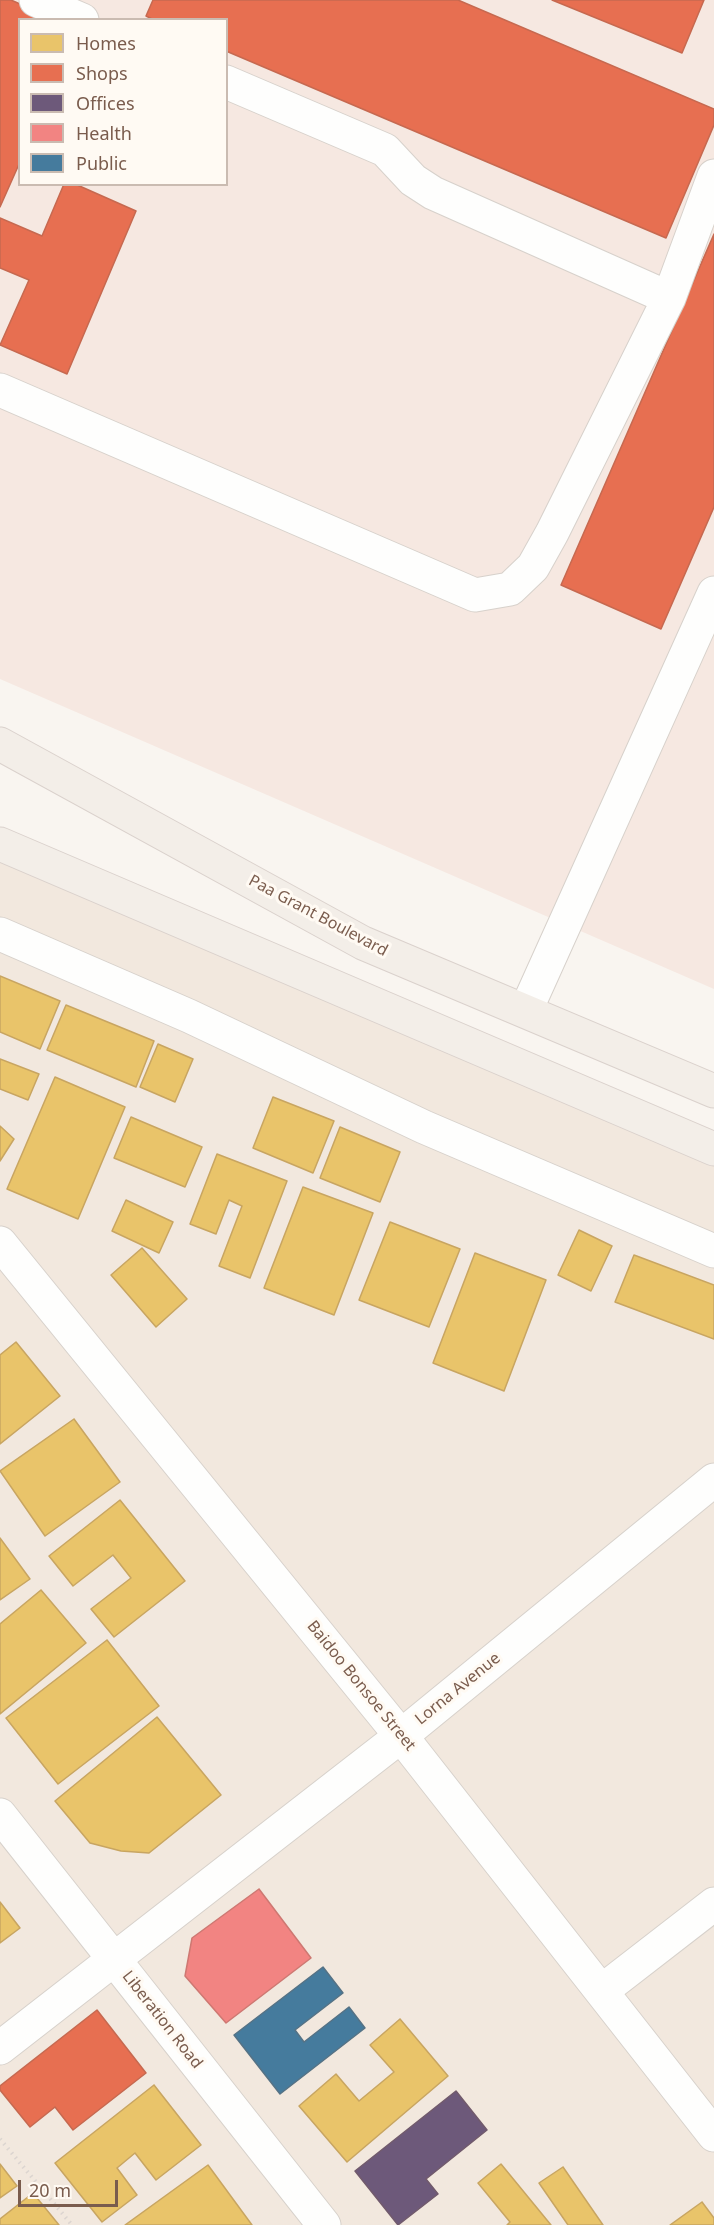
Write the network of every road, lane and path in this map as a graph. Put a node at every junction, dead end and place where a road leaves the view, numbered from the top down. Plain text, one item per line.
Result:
1 (36, 0) edge
2 (77, 18) edge
3 (228, 83) edge
4 (714, 176) edge
5 (669, 298) junction
6 (0, 390) edge
7 (714, 592) edge
8 (0, 744) edge
9 (0, 843) edge
10 (0, 934) edge
11 (363, 943) junction
12 (342, 991) junction
13 (526, 1010) junction
14 (714, 1091) edge
15 (714, 1149) edge
16 (0, 1243) edge
17 (714, 1251) edge
18 (714, 1480) edge
19 (401, 1736) junction
20 (0, 1815) edge
21 (714, 1905) edge
22 (112, 1958) junction
23 (603, 1990) junction
24 (0, 2048) edge
25 (714, 2135) edge
26 (0, 2139) edge
27 (72, 2225) edge
28 (324, 2225) edge

1 - 2 street
3 - 5 street
4 - 5 street
5 - 6 street
7 - 13 street
8 - 11 main road, Paa Grant Boulevard
9 - 12 main road
10 - 17 street
11 - 12 main road
11 - 13 main road, Paa Grant Boulevard
12 - 15 main road
13 - 14 main road, Paa Grant Boulevard
16 - 19 street, Baidoo Bonsoe Street
18 - 19 street, Lorna Avenue
19 - 22 street, Lorna Avenue
19 - 23 street, Baidoo Bonsoe Street
20 - 22 street, Liberation Road
21 - 23 street
22 - 24 street, Lorna Avenue
22 - 28 street, Liberation Road
23 - 25 street, Baidoo Bonsoe Street
26 - 27 path

